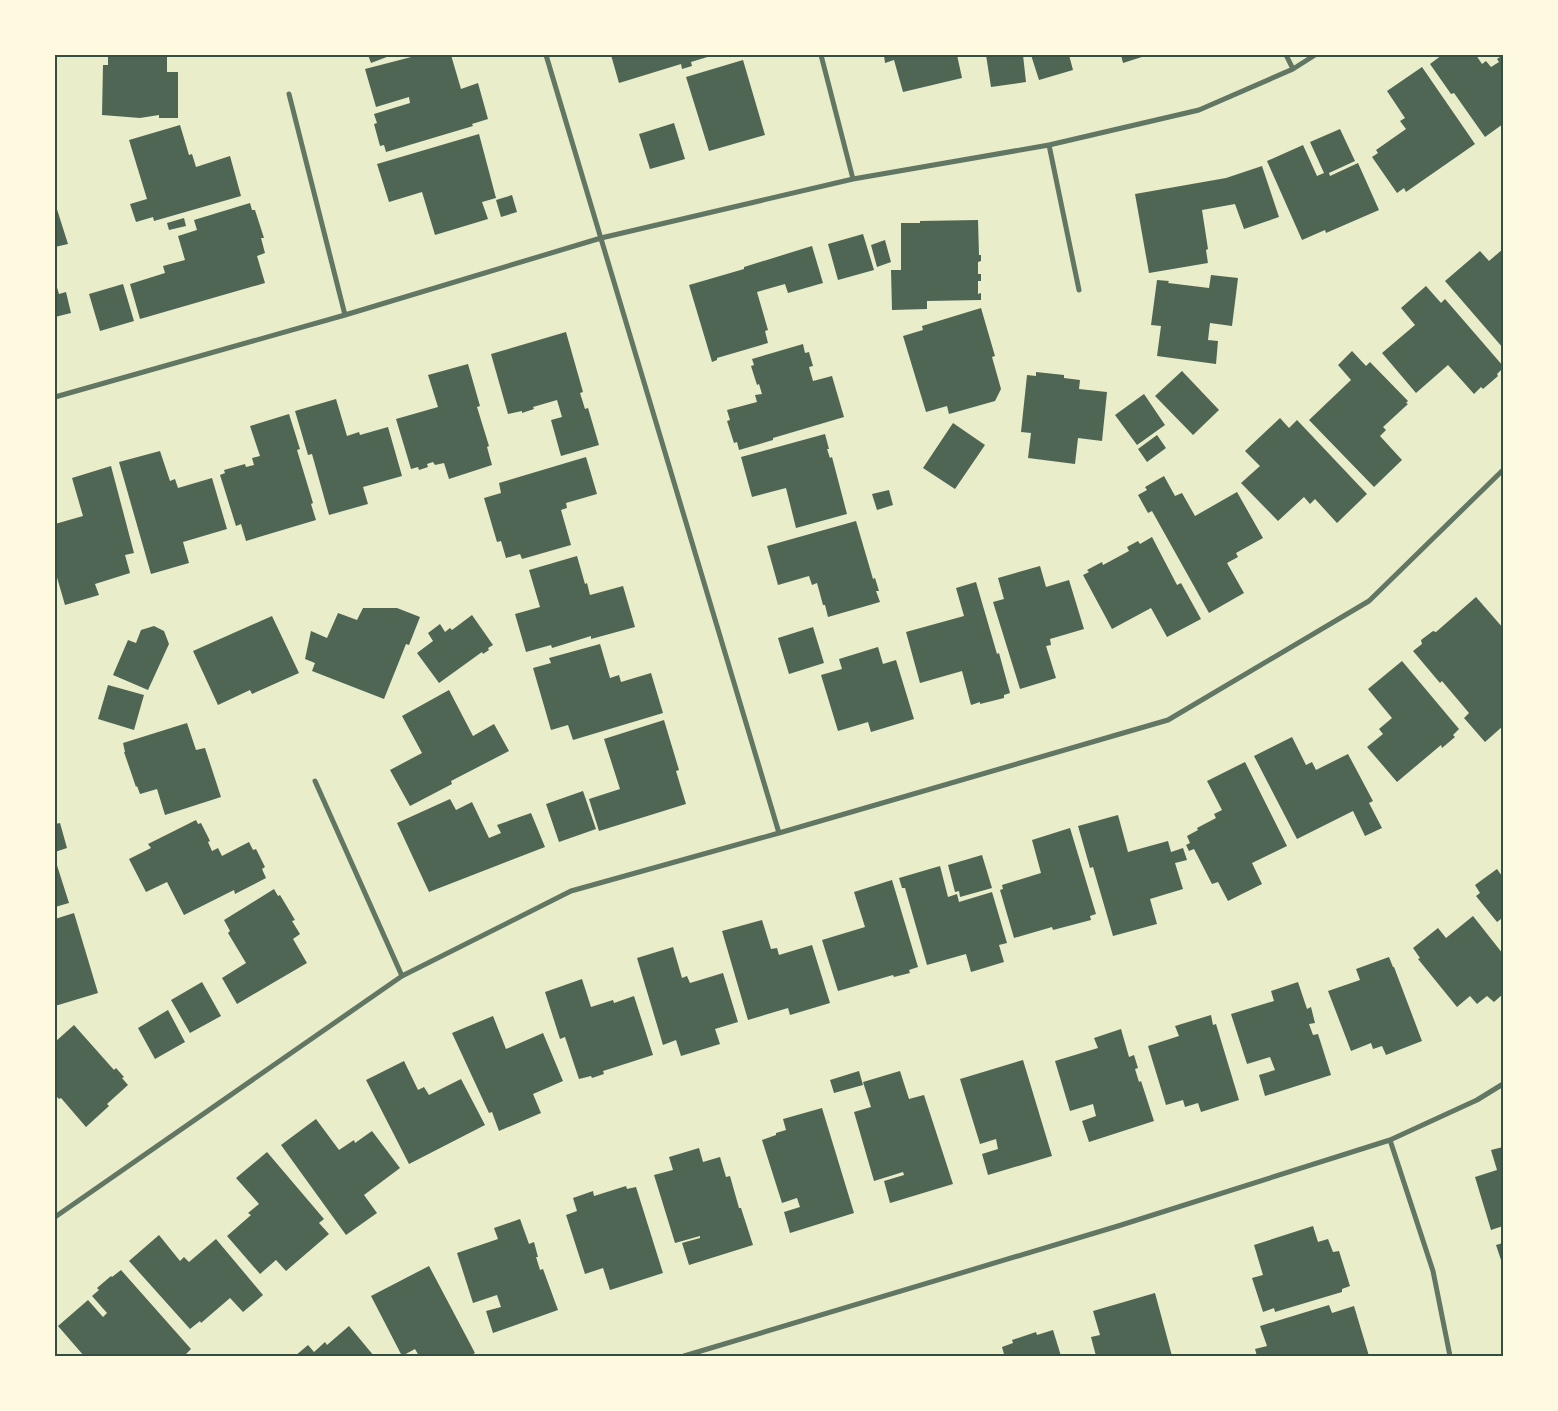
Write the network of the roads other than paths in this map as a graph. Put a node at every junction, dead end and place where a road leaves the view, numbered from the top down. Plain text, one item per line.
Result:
1 (546, 55) edge
2 (821, 55) edge
3 (1286, 55) edge
4 (1315, 55) edge
5 (1293, 69) junction
6 (289, 94) dead end
7 (1049, 145) junction
8 (853, 180) junction
9 (601, 238) junction
10 (1080, 290) dead end
11 (345, 315) junction
12 (55, 396) edge
13 (1503, 470) edge
14 (315, 781) dead end
15 (778, 834) junction
16 (402, 976) junction
17 (1503, 1084) edge
18 (1390, 1140) junction
19 (55, 1217) edge
20 (684, 1356) edge
21 (1450, 1356) edge

1 - 9 street
2 - 8 street
3 - 5 street
4 - 5 street
5 - 7 street
6 - 11 street
7 - 8 street
7 - 10 street
8 - 9 street
9 - 11 street
9 - 15 street
11 - 12 street
13 - 15 street
14 - 16 street
15 - 16 street
16 - 19 street
17 - 18 street
18 - 20 street
18 - 21 street

